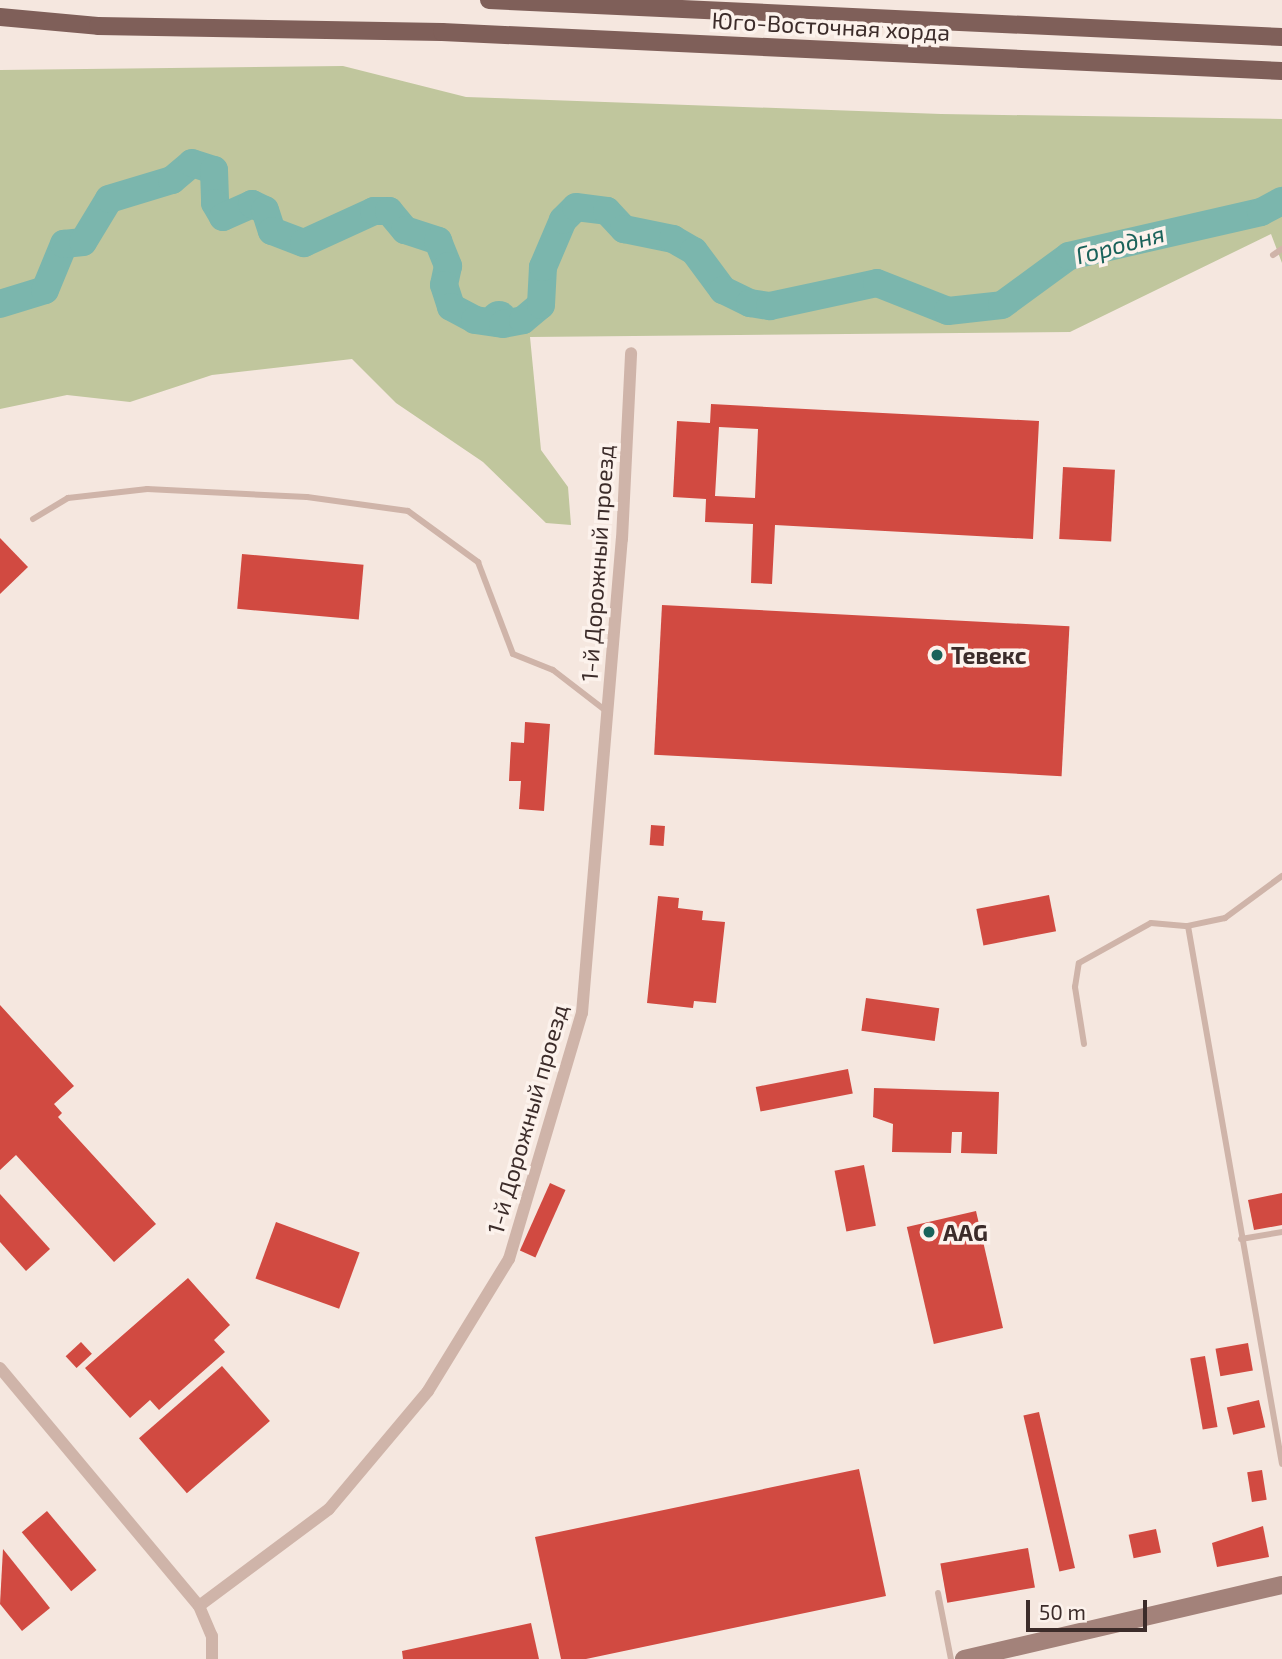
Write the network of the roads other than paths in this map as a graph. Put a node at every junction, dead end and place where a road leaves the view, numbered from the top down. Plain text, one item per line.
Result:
1 (489, 0) edge
2 (0, 18) edge
3 (1282, 37) edge
4 (1281, 71) edge
5 (1282, 249) edge
6 (1273, 255) dead end
7 (631, 353) dead end
8 (33, 519) dead end
9 (608, 712) junction
10 (1282, 876) edge
11 (1188, 926) junction
12 (1084, 1044) dead end
13 (1282, 1232) edge
14 (1241, 1239) junction
15 (0, 1368) edge
16 (1282, 1464) edge
17 (1282, 1586) edge
18 (938, 1593) dead end
19 (199, 1606) junction
20 (212, 1659) edge
21 (951, 1659) edge
22 (964, 1659) edge

1 - 3 main road, Юго-Восточная хорда
2 - 4 main road, Юго-Восточная хорда
5 - 6 lane
7 - 9 street, 1-й Дорожный проезд
8 - 9 lane
9 - 19 street, 1-й Дорожный проезд
10 - 11 lane
11 - 12 lane
11 - 14 lane
13 - 14 lane
14 - 16 lane
15 - 19 street
17 - 22 main road
18 - 21 lane
19 - 20 street

